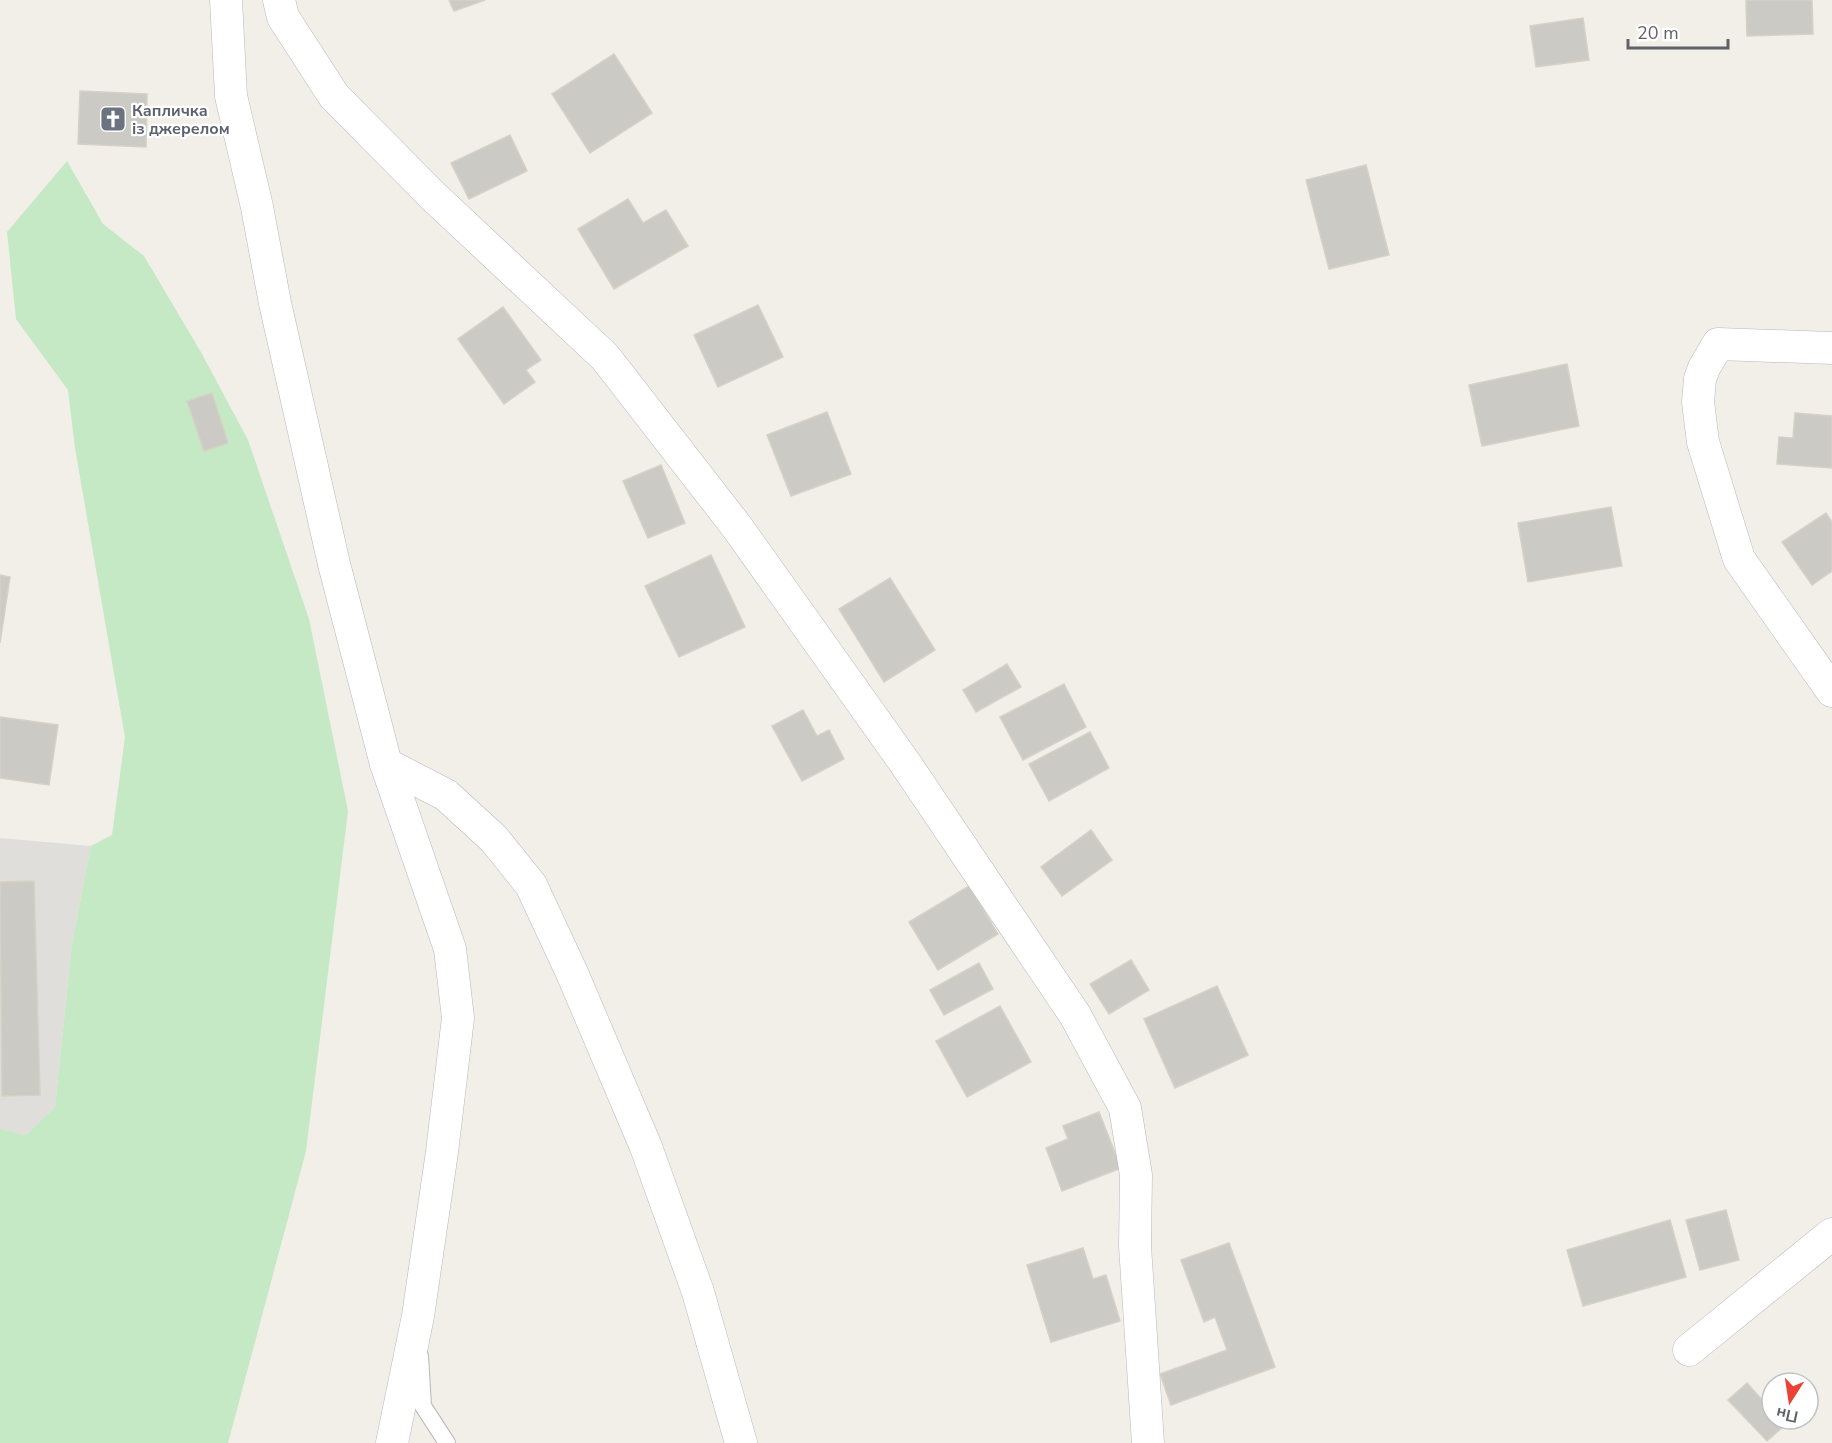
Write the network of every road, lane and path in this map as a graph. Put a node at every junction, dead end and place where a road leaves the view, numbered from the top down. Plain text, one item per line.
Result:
1 (226, 0) edge
2 (279, 0) edge
3 (1832, 348) edge
4 (1832, 691) edge
5 (386, 764) junction
6 (1832, 1234) edge
7 (418, 1316) junction
8 (1689, 1350) dead end
9 (392, 1443) edge
10 (447, 1443) edge
11 (741, 1443) edge
12 (1148, 1443) edge

1 - 5 street
2 - 12 street
3 - 4 street
5 - 7 street
5 - 11 street
6 - 8 street
7 - 9 street
7 - 10 lane

